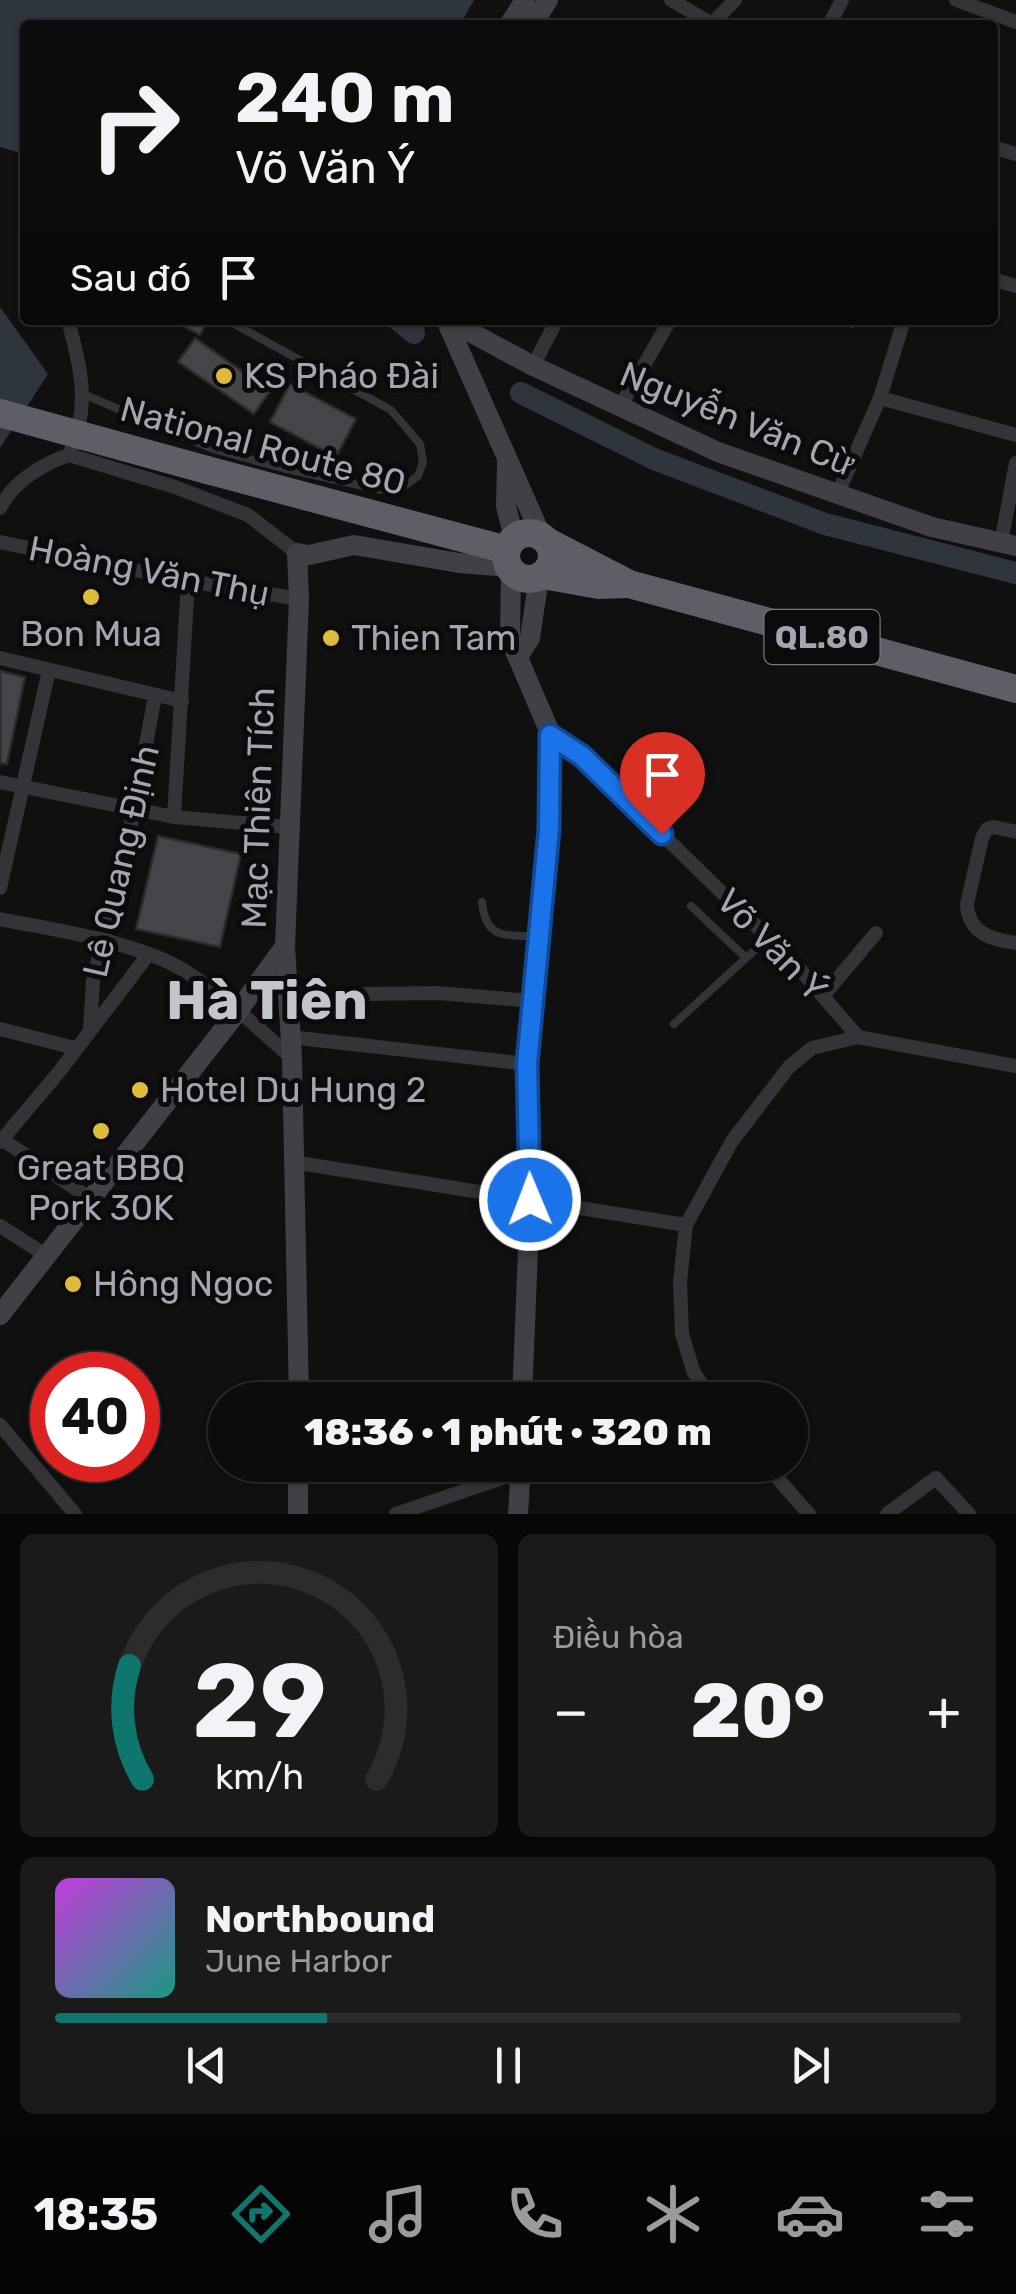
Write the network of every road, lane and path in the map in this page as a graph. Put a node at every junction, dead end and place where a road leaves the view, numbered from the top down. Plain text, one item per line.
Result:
1 (671, 0) edge
2 (736, 0) edge
3 (956, 0) edge
4 (705, 20) edge
5 (716, 20) edge
6 (1016, 22) edge
7 (69, 325) edge
8 (236, 325) edge
9 (449, 325) edge
10 (456, 325) edge
11 (554, 325) edge
12 (667, 325) edge
13 (902, 325) edge
14 (533, 366) junction
15 (82, 394) junction
16 (880, 398) junction
17 (620, 407) junction
18 (0, 413) edge
19 (1016, 436) edge
20 (68, 456) junction
21 (1016, 463) edge
22 (243, 468) junction
23 (837, 495) junction
24 (0, 508) edge
25 (0, 542) edge
26 (1008, 544) edge
27 (298, 553) junction
28 (526, 557) junction
29 (188, 582) junction
30 (299, 599) junction
31 (0, 658) edge
32 (49, 670) junction
33 (1016, 689) edge
34 (155, 695) junction
35 (182, 701) junction
36 (550, 735) junction
37 (0, 782) edge
38 (23, 787) junction
39 (134, 811) junction
40 (174, 818) junction
41 (288, 827) junction
42 (1016, 832) edge
43 (0, 888) edge
44 (482, 902) dead end
45 (691, 906) dead end
46 (0, 918) edge
47 (876, 933) dead end
48 (538, 937) junction
49 (768, 938) junction
50 (103, 940) junction
51 (1016, 943) edge
52 (285, 946) junction
53 (148, 955) junction
54 (746, 958) junction
55 (364, 994) dead end
56 (823, 996) junction
57 (533, 1001) junction
58 (238, 1011) junction
59 (674, 1024) dead end
60 (90, 1028) junction
61 (0, 1029) edge
62 (858, 1037) junction
63 (75, 1048) junction
64 (291, 1048) junction
65 (527, 1064) junction
66 (1016, 1066) edge
67 (1, 1140) edge
68 (293, 1162) junction
69 (92, 1199) junction
70 (530, 1200) junction
71 (686, 1224) junction
72 (0, 1226) edge
73 (47, 1256) junction
74 (0, 1316) edge
75 (299, 1382) edge
76 (523, 1382) edge
77 (700, 1382) edge
78 (0, 1425) edge
79 (298, 1482) edge
80 (488, 1482) edge
81 (525, 1482) edge
82 (781, 1482) edge
83 (74, 1514) edge
84 (298, 1514) edge
85 (396, 1514) edge
86 (518, 1514) edge
87 (809, 1514) edge
88 (887, 1514) edge
89 (968, 1514) edge

1 - 4 street
2 - 5 street
3 - 6 street
7 - 15 street
8 - 22 lane
9 - 28 street
10 - 14 street, Nguyễn Văn Cừ
11 - 14 street
12 - 17 street
13 - 16 street
14 - 17 street, Nguyễn Văn Cừ
15 - 20 street
15 - 22 lane
16 - 19 street
16 - 23 street
17 - 23 street, Nguyễn Văn Cừ
18 - 22 highway, National Route 80 / QL.80, bridge
20 - 24 street
20 - 27 street
21 - 26 street
22 - 28 highway, National Route 80 / QL.80
23 - 26 street, Nguyễn Văn Cừ
25 - 29 street, Hoàng Văn Thụ
27 - 28 street
27 - 30 street, Mạc Thiên Tích
28 - 33 highway, QL.80
28 - 36 street
29 - 30 street, Hoàng Văn Thụ
29 - 35 street
30 - 41 street, Mạc Thiên Tích
31 - 32 street
32 - 34 street
32 - 38 street
34 - 35 street
34 - 39 street, Lê Quang Định
35 - 40 street
36 - 48 street
36 - 49 street, Võ Văn Ý
37 - 38 street
38 - 39 street
38 - 43 street
39 - 40 street
39 - 50 street, Lê Quang Định
40 - 41 street
41 - 52 street, Mạc Thiên Tích
42 - 51 street
44 - 48 lane
45 - 54 lane
46 - 50 street
47 - 56 street
48 - 57 street
49 - 54 lane
49 - 56 street, Võ Văn Ý
50 - 53 street
50 - 60 street, Lê Quang Định
52 - 58 street
52 - 64 street, Mạc Thiên Tích
53 - 58 street
53 - 60 street
54 - 59 lane
55 - 57 street
56 - 62 street, Võ Văn Ý
57 - 65 street
58 - 64 street
58 - 69 street
60 - 63 street
61 - 63 street
62 - 66 street
62 - 71 street
63 - 67 street
64 - 65 street
64 - 68 street, Mạc Thiên Tích
65 - 70 street
67 - 69 street
68 - 70 street
68 - 75 street, Mạc Thiên Tích
69 - 73 street
70 - 71 street
70 - 76 street
71 - 77 street
72 - 73 street
73 - 74 street
78 - 83 street
79 - 84 street
80 - 85 street
81 - 86 street
82 - 87 street
88 - 89 street

